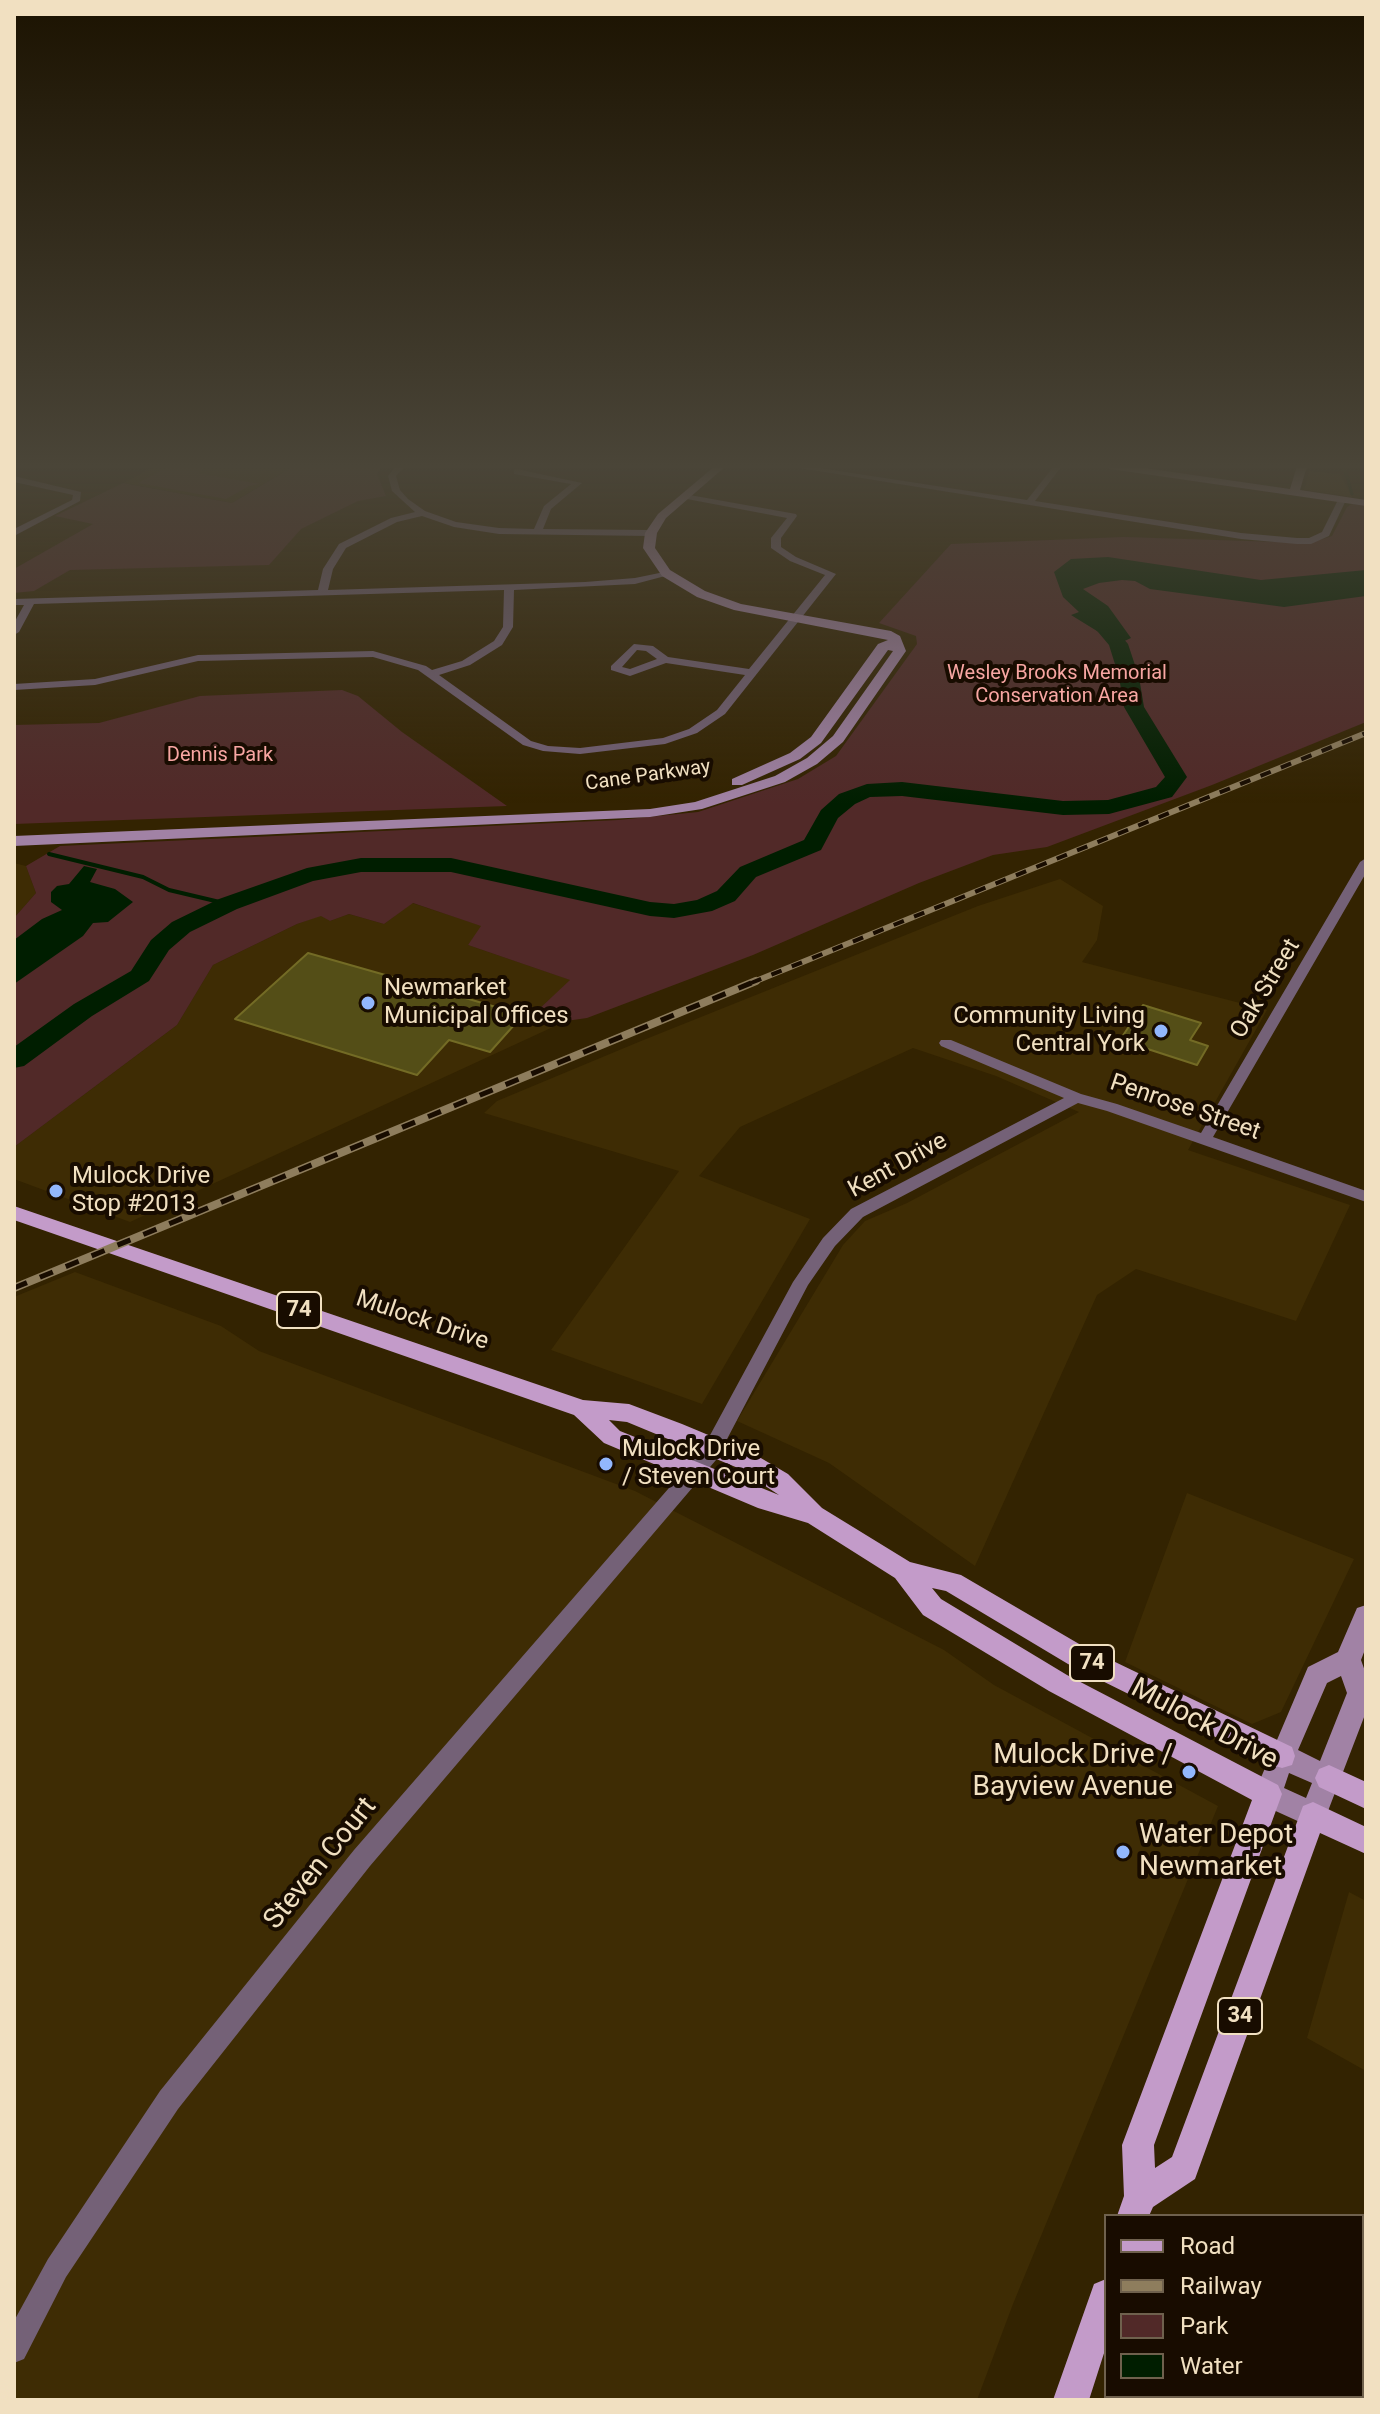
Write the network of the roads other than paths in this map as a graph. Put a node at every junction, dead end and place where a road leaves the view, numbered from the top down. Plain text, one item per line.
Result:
1 (326, 579) edge
2 (636, 579) edge
3 (675, 579) edge
4 (827, 579) edge
5 (509, 587) junction
6 (322, 593) junction
7 (31, 601) junction
8 (14, 602) edge
9 (794, 618) junction
10 (14, 632) edge
11 (894, 644) junction
12 (665, 660) dead end
13 (752, 673) junction
14 (432, 674) junction
15 (14, 687) edge
16 (14, 830) edge
17 (14, 841) edge
18 (1366, 862) edge
19 (946, 1043) dead end
20 (1076, 1098) junction
21 (1204, 1140) junction
22 (1366, 1197) edge
23 (14, 1213) edge
24 (582, 1409) junction
25 (712, 1445) junction
26 (696, 1470) junction
27 (815, 1516) junction
28 (904, 1571) junction
29 (1366, 1616) edge
30 (1348, 1660) junction
31 (1282, 1756) junction
32 (1329, 1778) junction
33 (1268, 1794) junction
34 (1366, 1796) edge
35 (1313, 1815) junction
36 (1366, 1841) edge
37 (1137, 2206) edge
38 (1104, 2302) edge
39 (14, 2349) edge
40 (1071, 2400) edge

1 - 6 street
2 - 5 street
3 - 9 main road
4 - 9 street
5 - 6 street
5 - 14 street
6 - 7 street
7 - 8 street
7 - 10 street
9 - 11 main road
9 - 13 street
11 - 16 main road, Cane Parkway
11 - 17 main road, Cane Parkway
12 - 13 street
13 - 14 street
14 - 15 street
18 - 21 street, Oak Street
19 - 20 street, Penrose Street
20 - 21 street, Penrose Street
20 - 25 street, Kent Drive
21 - 22 street, Penrose Street
23 - 24 main road, Mulock Drive / 74
24 - 25 main road, Mulock Drive / 74
24 - 26 main road, Mulock Drive / 74
25 - 26 street, Steven Court
25 - 27 main road, Mulock Drive / 74
26 - 27 main road, Mulock Drive / 74
26 - 39 street, Steven Court
27 - 28 main road, Mulock Drive / 74
28 - 31 main road, Mulock Drive / 74
28 - 33 main road, Mulock Drive / 74
29 - 30 main road
30 - 31 main road, 34
30 - 32 main road, 34
31 - 32 main road, Mulock Drive / 74
31 - 33 main road, 34
32 - 34 main road, Mulock Drive / 74
32 - 35 main road, 34
33 - 35 main road, Mulock Drive / 74
33 - 37 main road, 34
35 - 36 main road, Mulock Drive / 74
35 - 37 main road, 34
38 - 40 main road

